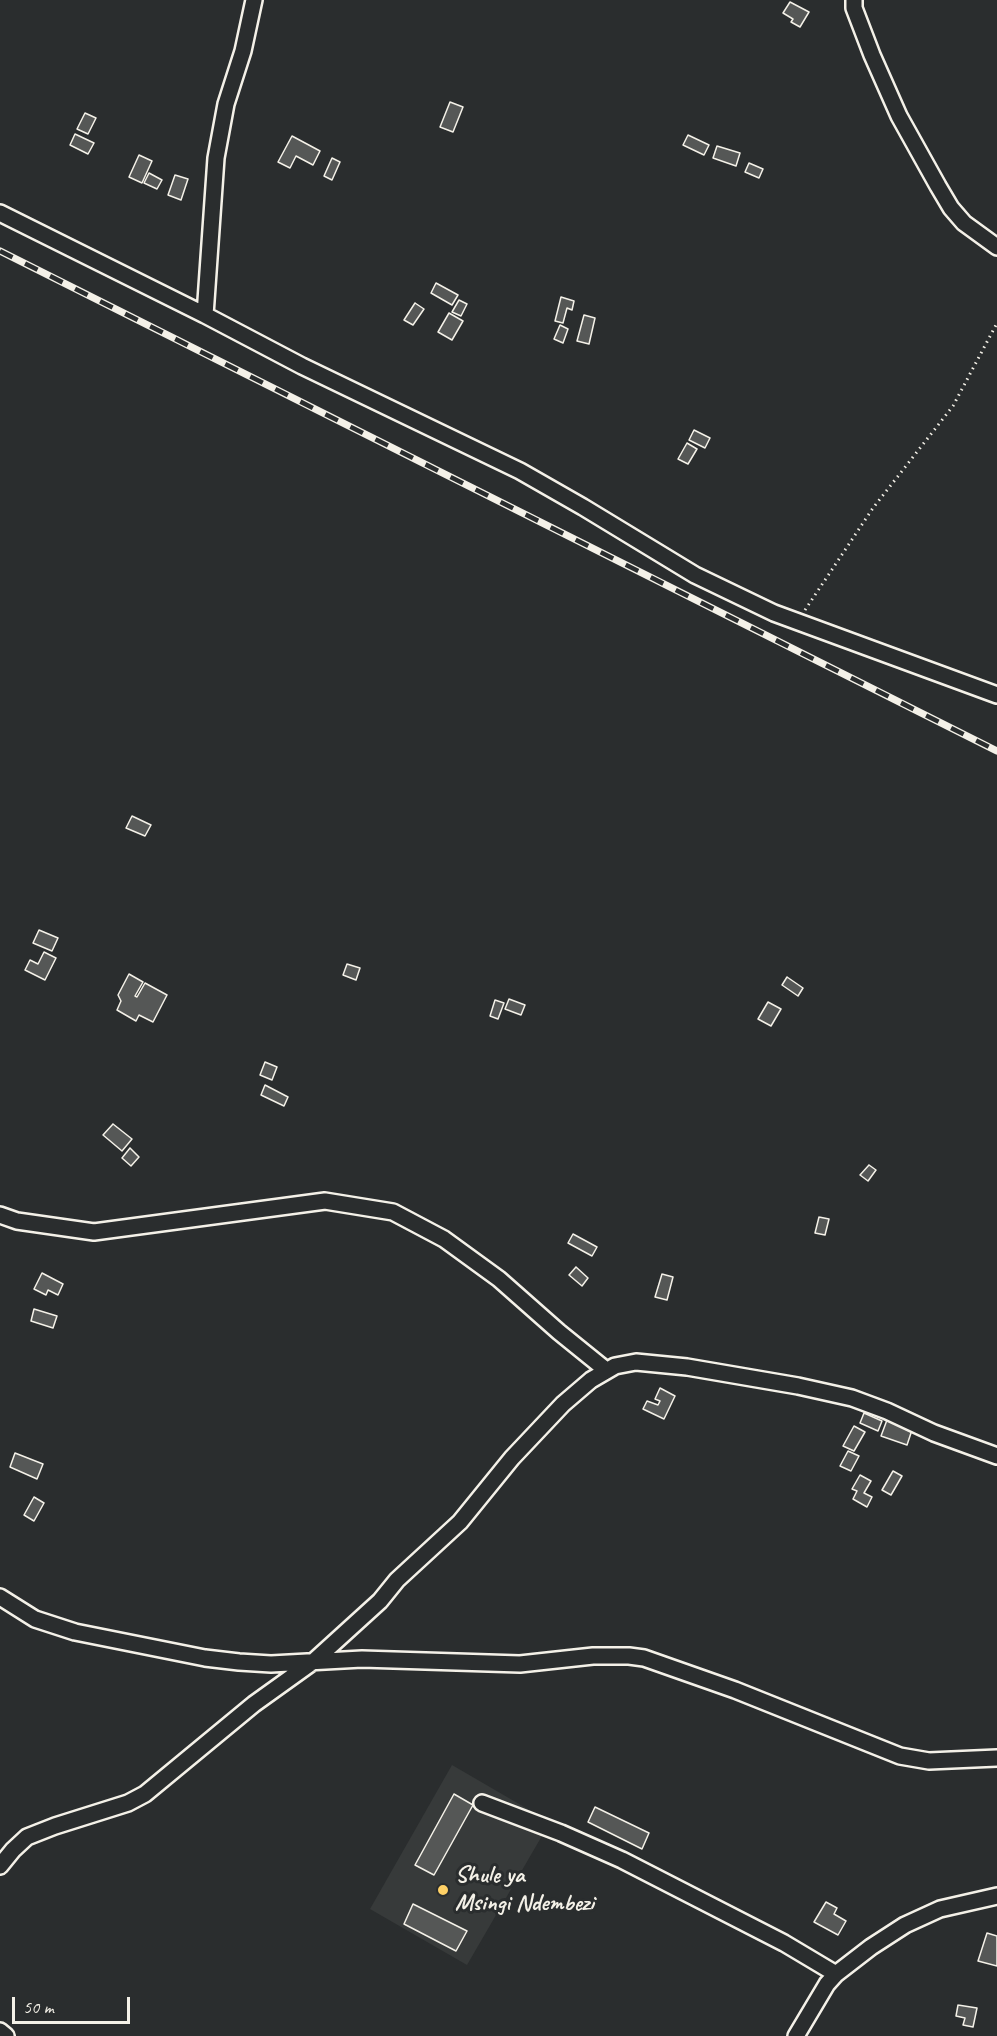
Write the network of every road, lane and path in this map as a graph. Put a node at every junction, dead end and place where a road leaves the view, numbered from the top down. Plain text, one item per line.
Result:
1 (254, 0) edge
2 (854, 0) edge
3 (0, 213) edge
4 (997, 248) edge
5 (205, 315) junction
6 (997, 323) edge
7 (798, 622) junction
8 (997, 695) edge
9 (0, 1215) edge
10 (606, 1370) junction
11 (997, 1456) edge
12 (0, 1597) edge
13 (314, 1661) junction
14 (997, 1758) edge
15 (482, 1803) dead end
16 (0, 1866) edge
17 (997, 1896) edge
18 (836, 1974) junction
19 (0, 2031) edge
20 (6, 2036) edge
21 (796, 2036) edge

1 - 5 street
2 - 4 street
3 - 5 street
5 - 7 street
6 - 7 path
7 - 8 street
9 - 10 street
10 - 11 street
10 - 13 street
12 - 13 street
13 - 14 street
13 - 16 street
15 - 18 street
17 - 18 street
18 - 21 street
19 - 20 street

